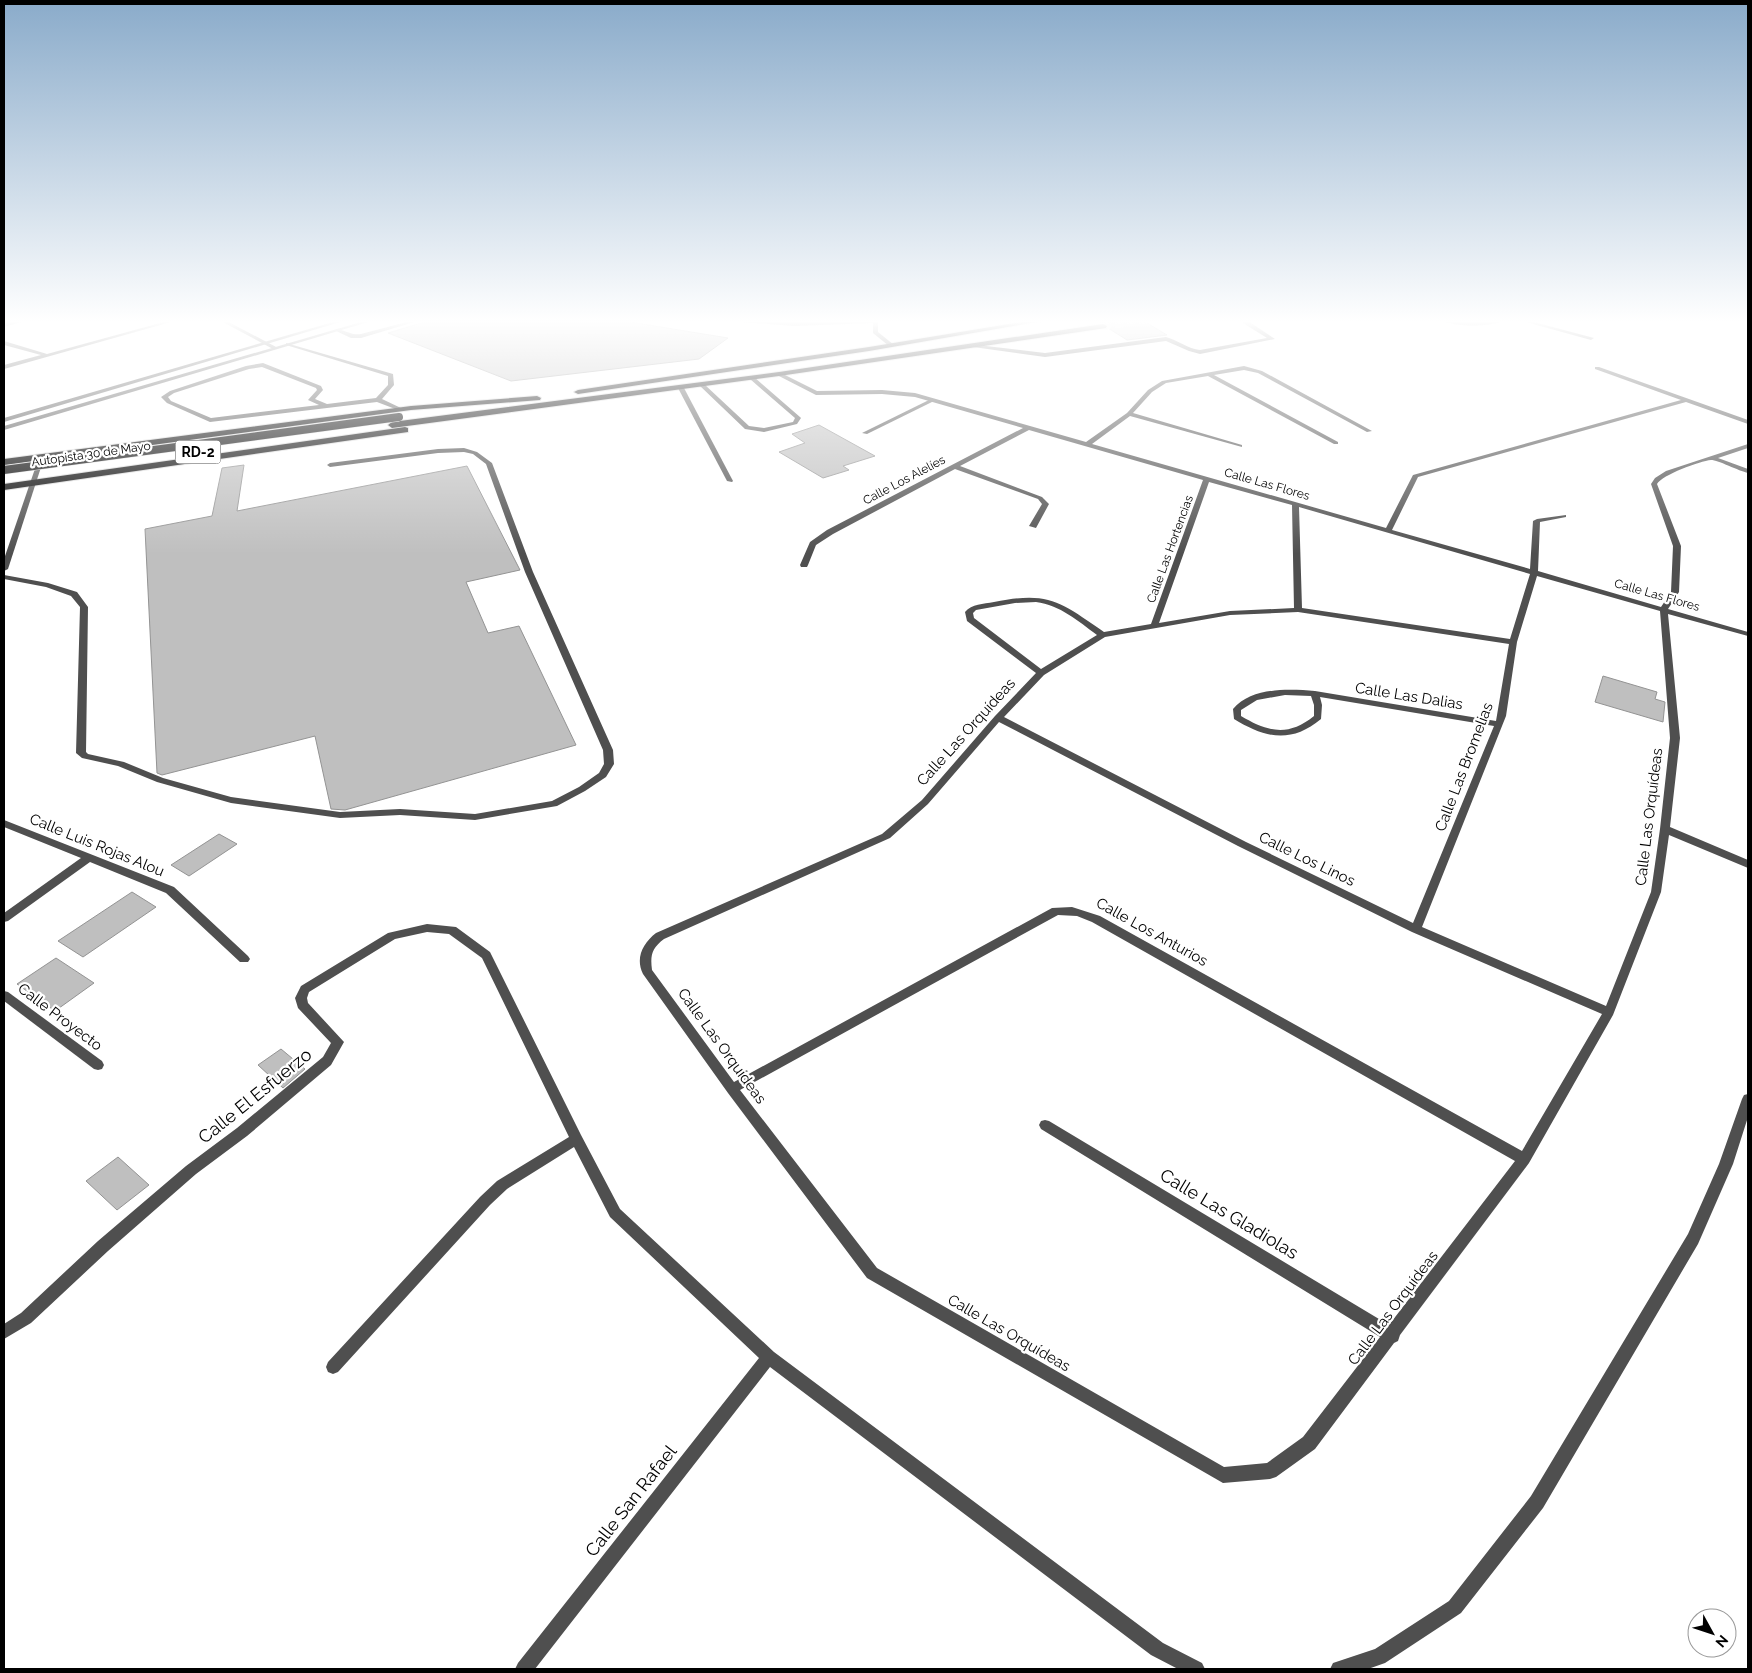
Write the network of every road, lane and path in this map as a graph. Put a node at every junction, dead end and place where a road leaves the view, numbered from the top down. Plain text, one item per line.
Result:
1 (78, 398) edge
2 (105, 398) edge
3 (165, 398) edge
4 (314, 398) edge
5 (539, 398) edge
6 (605, 398) edge
7 (686, 398) edge
8 (716, 398) edge
9 (775, 398) edge
10 (924, 398) edge
11 (1144, 398) edge
12 (1253, 398) edge
13 (1308, 398) edge
14 (1682, 398) edge
15 (378, 400) joint
16 (932, 400) junction
17 (1687, 400) junction
18 (561, 404) junction
19 (326, 406) junction
20 (399, 413) junction
21 (1129, 414) junction
22 (4, 420) edge
23 (1748, 422) edge
24 (4, 428) edge
25 (1027, 428) junction
26 (1369, 431) dead end
27 (865, 433) dead end
28 (1336, 443) dead end
29 (1086, 445) junction
30 (1240, 446) dead end
31 (1748, 446) edge
32 (41, 457) junction
33 (1712, 458) junction
34 (4, 462) edge
35 (330, 465) dead end
36 (954, 466) junction
37 (4, 470) edge
38 (1748, 471) edge
39 (4, 479) edge
40 (1207, 479) junction
41 (730, 481) dead end
42 (32, 483) junction
43 (4, 487) edge
44 (1295, 504) junction
45 (1564, 516) dead end
46 (1033, 526) dead end
47 (1388, 530) junction
48 (804, 565) dead end
49 (4, 569) edge
50 (1534, 572) junction
51 (4, 577) edge
52 (1664, 608) junction
53 (1298, 610) junction
54 (1154, 626) junction
55 (1748, 634) edge
56 (1103, 635) junction
57 (1513, 642) junction
58 (1041, 673) junction
59 (1315, 694) junction
60 (998, 718) junction
61 (1499, 724) junction
62 (4, 824) edge
63 (1665, 829) junction
64 (89, 857) junction
65 (1748, 864) edge
66 (4, 918) edge
67 (1416, 929) junction
68 (244, 959) dead end
69 (4, 995) edge
70 (1609, 1012) junction
71 (98, 1065) dead end
72 (732, 1089) junction
73 (1748, 1099) edge
74 (1045, 1126) dead end
75 (576, 1139) junction
76 (1524, 1159) junction
77 (4, 1332) edge
78 (1393, 1336) junction
79 (769, 1357) junction
80 (332, 1367) dead end
81 (524, 1669) edge
82 (1196, 1669) edge
83 (1339, 1669) edge

1 - 22 street
2 - 24 street
3 - 19 street
4 - 19 street
5 - 20 highway
6 - 18 highway, Autopista 30 de Mayo / RD-2
7 - 41 street
8 - 9 street
10 - 16 street, Calle Las Flores
11 - 21 street
12 - 28 street
13 - 26 street
14 - 17 street
15 - 19 street
15 - 20 street
16 - 25 street, Calle Las Flores
16 - 27 street
17 - 23 street
17 - 47 street
18 - 39 highway, Autopista 30 de Mayo / RD-2
18 - 42 highway
20 - 32 highway
20 - 37 highway, Autopista 30 de Mayo / RD-2, bridge
21 - 29 street
21 - 30 street
25 - 29 street, Calle Las Flores
25 - 36 street, Calle Los Alelíes
29 - 40 street, Calle Las Flores
31 - 33 street
32 - 34 highway
32 - 42 street
33 - 38 street
33 - 52 street
35 - 51 street
36 - 46 street
36 - 48 street, Calle Los Alelíes
40 - 44 street, Calle Las Flores
40 - 54 street, Calle Las Hortencias
42 - 43 highway
42 - 49 street
44 - 47 street, Calle Las Flores
44 - 53 street
45 - 50 street, Calle Las Bromelias
47 - 50 street, Calle Las Flores
50 - 52 street, Calle Las Flores
50 - 57 street, Calle Las Bromelias
52 - 55 street, Calle Las Flores
52 - 63 street, Calle Las Orquídeas
53 - 54 street, Calle Las Orquídeas
53 - 57 street, Calle Las Orquídeas
54 - 56 street, Calle Las Orquídeas
56 - 58 street, Calle Las Orquídeas
56 - 58 street
57 - 61 street, Calle Las Bromelias
58 - 60 street, Calle Las Orquídeas
59 - 59 street, Calle Las Dalias
59 - 61 street, Calle Las Dalias
60 - 67 street, Calle Los Linos
60 - 72 street, Calle Las Orquídeas
61 - 67 street, Calle Las Bromelias
62 - 64 street, Calle Luis Rojas Alou
63 - 65 street
63 - 70 street, Calle Las Orquídeas
64 - 66 street
64 - 68 street, Calle Luis Rojas Alou
67 - 70 street, Calle Los Linos
69 - 71 street, Calle Proyecto
70 - 76 street, Calle Las Orquídeas
72 - 76 street, Calle Los Anturios
72 - 78 street, Calle Las Orquídeas
73 - 83 street
74 - 78 street, Calle Las Gladiolas
75 - 77 street, Calle El Esfuerzo
75 - 79 street
75 - 80 street
76 - 78 street, Calle Las Orquídeas
79 - 81 street, Calle San Rafael
79 - 82 street

